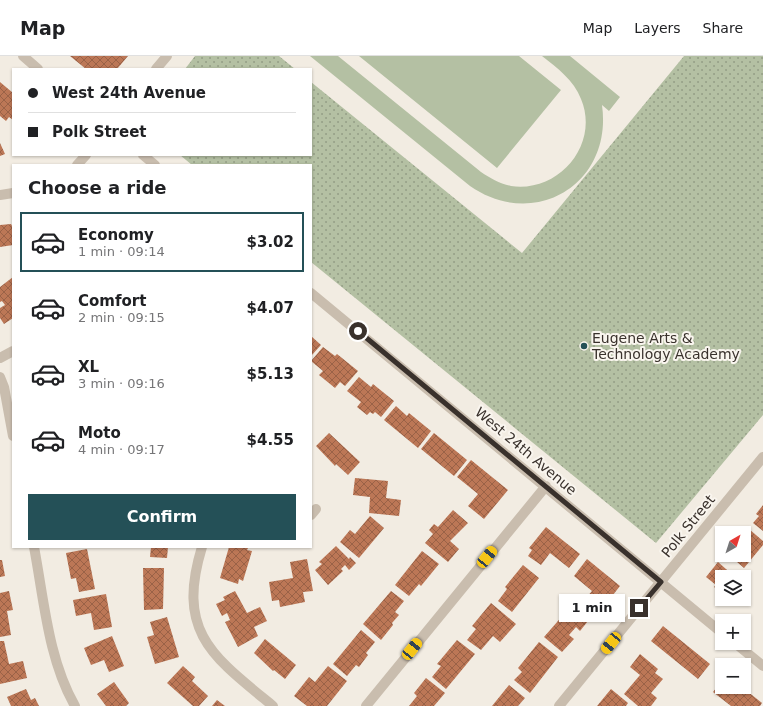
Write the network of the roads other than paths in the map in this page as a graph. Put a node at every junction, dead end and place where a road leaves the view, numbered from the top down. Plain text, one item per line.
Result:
1 (23, 56) edge
2 (167, 56) edge
3 (37, 68) edge
4 (157, 68) edge
5 (85, 156) edge
6 (144, 156) edge
7 (78, 164) edge
8 (154, 164) edge
9 (12, 193) edge
10 (0, 195) edge
11 (312, 294) edge
12 (12, 352) edge
13 (0, 358) edge
14 (0, 377) edge
15 (12, 431) edge
16 (763, 456) edge
17 (546, 486) junction
18 (34, 548) edge
19 (202, 548) edge
20 (661, 582) junction
21 (715, 627) edge
22 (744, 650) edge
23 (763, 666) edge
24 (75, 706) edge
25 (273, 706) edge
26 (366, 706) edge
27 (560, 706) edge

1 - 3 street
2 - 4 street
5 - 7 street
6 - 8 street
9 - 10 street
11 - 17 street, West 24th Avenue
12 - 13 street
14 - 15 street
16 - 20 street, Polk Street
17 - 20 street, West 24th Avenue
17 - 26 street
18 - 24 street
19 - 25 street
20 - 21 street, West 24th Avenue
20 - 27 street, Polk Street
22 - 23 street

